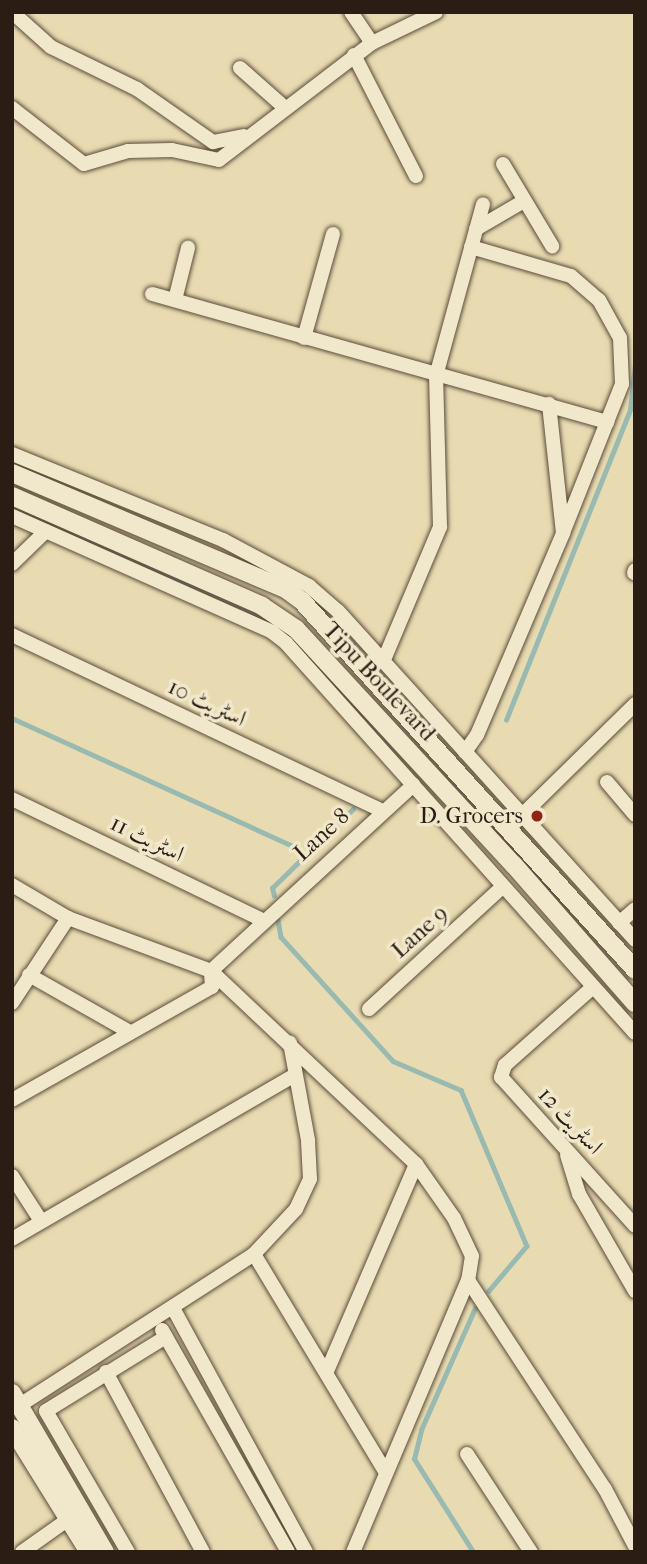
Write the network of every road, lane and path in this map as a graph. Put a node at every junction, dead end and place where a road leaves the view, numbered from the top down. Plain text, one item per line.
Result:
1 (12, 12) edge
2 (351, 12) edge
3 (436, 12) edge
4 (372, 43) junction
5 (354, 55) junction
6 (240, 68) dead end
7 (12, 108) edge
8 (285, 108) junction
9 (254, 132) junction
10 (503, 164) dead end
11 (416, 177) dead end
12 (524, 201) junction
13 (483, 204) dead end
14 (476, 229) junction
15 (333, 234) dead end
16 (552, 246) dead end
17 (471, 247) junction
18 (188, 248) dead end
19 (152, 294) dead end
20 (175, 300) junction
21 (304, 338) junction
22 (436, 376) junction
23 (549, 404) junction
24 (607, 422) junction
25 (12, 454) edge
26 (12, 473) edge
27 (12, 496) edge
28 (12, 516) edge
29 (46, 531) junction
30 (564, 533) junction
31 (12, 564) edge
32 (12, 635) edge
33 (354, 659) junction
34 (383, 663) junction
35 (337, 672) junction
36 (323, 684) junction
37 (635, 704) edge
38 (465, 752) junction
39 (607, 782) dead end
40 (413, 785) junction
41 (12, 799) edge
42 (383, 811) junction
43 (635, 815) edge
44 (523, 816) junction
45 (509, 828) junction
46 (12, 885) edge
47 (501, 888) junction
48 (635, 909) edge
49 (68, 918) junction
50 (262, 920) junction
51 (619, 923) junction
52 (635, 940) edge
53 (635, 970) edge
54 (211, 971) junction
55 (29, 975) junction
56 (593, 987) junction
57 (12, 1003) edge
58 (635, 1003) edge
59 (369, 1009) dead end
60 (128, 1031) junction
61 (635, 1033) edge
62 (290, 1043) junction
63 (292, 1076) junction
64 (12, 1100) edge
65 (566, 1150) junction
66 (416, 1164) junction
67 (12, 1176) edge
68 (41, 1221) junction
69 (635, 1226) edge
70 (12, 1239) edge
71 (254, 1254) junction
72 (468, 1280) junction
73 (635, 1291) edge
74 (173, 1308) junction
75 (156, 1319) junction
76 (166, 1337) junction
77 (106, 1371) junction
78 (327, 1371) junction
79 (16, 1399) edge
80 (12, 1429) edge
81 (37, 1452) junction
82 (467, 1454) dead end
83 (385, 1471) junction
84 (70, 1518) junction
85 (635, 1546) edge
86 (22, 1552) edge
87 (89, 1552) edge
88 (105, 1552) edge
89 (128, 1552) edge
90 (203, 1552) edge
91 (288, 1552) edge
92 (306, 1552) edge
93 (353, 1552) edge
94 (531, 1552) edge

1 - 9 street
2 - 4 street
3 - 4 street
4 - 5 street
5 - 8 street
5 - 11 street
6 - 8 street
7 - 9 street
8 - 9 street
10 - 12 street
12 - 14 street
12 - 16 street
13 - 14 street
14 - 17 street
15 - 21 street
17 - 22 street
17 - 24 street
18 - 20 street
19 - 20 street
20 - 21 street
21 - 22 street
22 - 23 street
22 - 34 street
23 - 24 street
23 - 30 street
24 - 30 street
25 - 34 street
26 - 33 street, Tipu Boulevard
27 - 35 street, Tipu Boulevard
28 - 29 street
29 - 31 street
29 - 36 street
30 - 38 street
32 - 42 street, اسٹریٹ 10
33 - 35 street
33 - 45 street, Tipu Boulevard
34 - 38 street
35 - 36 street
35 - 58 street, Tipu Boulevard
36 - 40 street
37 - 44 street
38 - 44 street
39 - 43 street
40 - 42 street, Lane 8
40 - 47 street
41 - 50 street, اسٹریٹ 11
42 - 50 street, Lane 8
44 - 45 street
44 - 51 street
45 - 53 street, Tipu Boulevard
46 - 49 street
47 - 56 street
47 - 59 street, Lane 9
48 - 51 street
49 - 54 street
49 - 55 street
50 - 54 street, Lane 8
51 - 52 street
54 - 60 street, Lane 8
54 - 62 street
55 - 57 street
55 - 60 street
56 - 61 street
56 - 65 street, اسٹریٹ 12
60 - 64 street
62 - 63 street
62 - 66 street
63 - 68 street
63 - 71 street
65 - 69 street, اسٹریٹ 12
65 - 73 street
66 - 72 street
66 - 78 street
67 - 68 street
68 - 70 street
71 - 74 street
71 - 78 street
72 - 83 street
72 - 85 street
74 - 75 street
74 - 92 street
75 - 76 street
75 - 79 street
76 - 77 street
76 - 91 street
77 - 89 street
77 - 90 street
78 - 83 street
79 - 81 street
80 - 81 street
81 - 84 street
81 - 88 street
82 - 94 street
83 - 93 street
84 - 86 street
84 - 87 street

